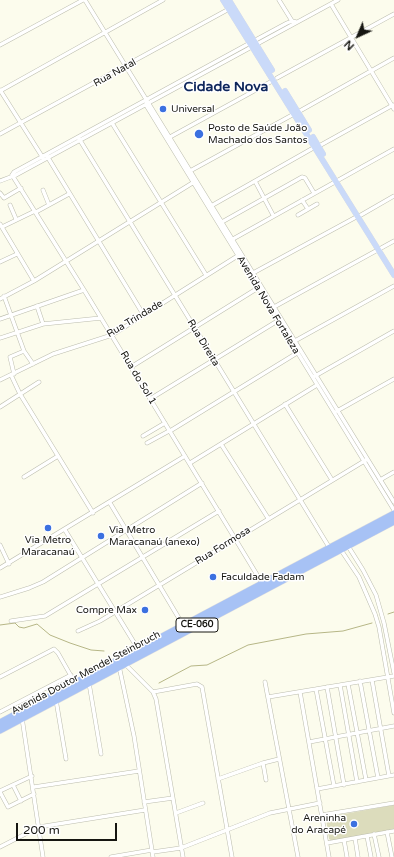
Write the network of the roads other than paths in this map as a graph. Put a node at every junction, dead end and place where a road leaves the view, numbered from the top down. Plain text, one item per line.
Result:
1 (84, 0) edge
2 (164, 0) edge
3 (223, 0) edge
4 (229, 0) edge
5 (279, 0) edge
6 (326, 0) edge
7 (338, 0) edge
8 (330, 4) junction
9 (229, 9) junction
10 (394, 14) edge
11 (292, 21) junction
12 (296, 22) junction
13 (105, 33) junction
14 (351, 38) junction
15 (254, 44) junction
16 (0, 45) edge
17 (394, 58) edge
18 (126, 67) junction
19 (369, 70) junction
20 (275, 79) junction
21 (0, 91) edge
22 (147, 102) junction
23 (393, 107) edge
24 (296, 113) junction
25 (111, 121) junction
26 (21, 124) junction
27 (0, 134) edge
28 (170, 137) junction
29 (79, 139) junction
30 (166, 139) junction
31 (317, 147) junction
32 (394, 149) edge
33 (45, 157) junction
34 (189, 172) junction
35 (12, 175) junction
36 (197, 180) junction
37 (338, 180) junction
38 (255, 181) junction
39 (0, 182) edge
40 (193, 182) junction
41 (21, 188) junction
42 (43, 190) dead end
43 (0, 193) edge
44 (314, 193) junction
45 (70, 194) junction
46 (394, 196) edge
47 (264, 198) junction
48 (302, 200) junction
49 (160, 202) junction
50 (317, 204) dead end
51 (10, 205) dead end
52 (49, 205) junction
53 (210, 206) junction
54 (308, 209) junction
55 (35, 211) junction
56 (273, 215) junction
57 (298, 215) dead end
58 (359, 215) junction
59 (16, 219) junction
60 (129, 222) junction
61 (223, 222) junction
62 (218, 224) junction
63 (1, 226) edge
64 (5, 232) junction
65 (0, 234) edge
66 (233, 239) junction
67 (98, 241) junction
68 (394, 241) edge
69 (380, 249) junction
70 (17, 254) junction
71 (240, 254) junction
72 (67, 261) junction
73 (0, 262) edge
74 (394, 268) edge
75 (252, 274) junction
76 (206, 275) junction
77 (394, 275) edge
78 (34, 281) junction
79 (394, 286) edge
80 (258, 288) junction
81 (84, 290) junction
82 (4, 296) junction
83 (174, 296) junction
84 (0, 299) edge
85 (37, 306) junction
86 (273, 308) junction
87 (143, 314) junction
88 (11, 315) junction
89 (101, 318) junction
90 (0, 319) edge
91 (279, 319) junction
92 (43, 324) junction
93 (194, 327) junction
94 (394, 331) edge
95 (17, 333) junction
96 (112, 335) junction
97 (0, 338) edge
98 (293, 342) junction
99 (24, 351) junction
100 (297, 353) junction
101 (213, 359) junction
102 (32, 364) junction
103 (131, 367) junction
104 (13, 374) junction
105 (316, 375) junction
106 (312, 378) junction
107 (394, 379) edge
108 (0, 380) edge
109 (39, 382) dead end
110 (317, 385) junction
111 (234, 392) junction
112 (20, 394) junction
113 (150, 399) junction
114 (0, 401) edge
115 (285, 404) junction
116 (1, 406) edge
117 (337, 411) junction
118 (165, 423) junction
119 (254, 424) junction
120 (170, 431) junction
121 (143, 436) dead end
122 (147, 444) dead end
123 (221, 444) junction
124 (58, 456) junction
125 (185, 456) junction
126 (366, 460) junction
127 (190, 463) junction
128 (394, 472) edge
129 (24, 477) dead end
130 (332, 480) junction
131 (379, 480) junction
132 (202, 483) junction
133 (300, 499) junction
134 (394, 502) edge
135 (110, 503) junction
136 (394, 510) edge
137 (219, 511) junction
138 (93, 513) junction
139 (394, 514) edge
140 (268, 518) junction
141 (394, 521) edge
142 (66, 530) junction
143 (126, 530) junction
144 (236, 538) junction
145 (0, 545) edge
146 (348, 545) junction
147 (330, 547) junction
148 (340, 549) junction
149 (82, 557) junction
150 (144, 558) junction
151 (9, 564) junction
152 (0, 568) edge
153 (262, 583) junction
154 (99, 584) junction
155 (160, 585) junction
156 (0, 596) edge
157 (116, 612) junction
158 (11, 622) dead end
159 (184, 624) junction
160 (385, 626) junction
161 (379, 627) junction
162 (78, 630) dead end
163 (138, 649) junction
164 (122, 665) junction
165 (394, 673) edge
166 (70, 675) junction
167 (394, 676) edge
168 (0, 677) edge
169 (388, 677) junction
170 (372, 680) junction
171 (360, 681) junction
172 (265, 682) dead end
173 (75, 683) junction
174 (89, 683) junction
175 (348, 684) junction
176 (340, 685) junction
177 (327, 687) junction
178 (316, 689) junction
179 (152, 692) junction
180 (300, 692) junction
181 (268, 697) junction
182 (56, 700) junction
183 (0, 712) edge
184 (394, 713) edge
185 (22, 718) junction
186 (0, 723) edge
187 (394, 726) edge
188 (381, 729) junction
189 (0, 730) edge
190 (369, 731) junction
191 (356, 733) junction
192 (348, 734) junction
193 (336, 736) junction
194 (325, 739) junction
195 (309, 742) junction
196 (101, 754) dead end
197 (279, 759) junction
198 (66, 760) dead end
199 (263, 763) junction
200 (139, 770) junction
201 (394, 775) edge
202 (32, 776) junction
203 (389, 776) junction
204 (378, 778) junction
205 (218, 779) junction
206 (266, 780) dead end
207 (366, 780) junction
208 (357, 782) junction
209 (13, 785) junction
210 (344, 785) junction
211 (334, 786) junction
212 (34, 787) junction
213 (317, 789) junction
214 (0, 792) edge
215 (34, 794) junction
216 (173, 798) junction
217 (21, 801) junction
218 (144, 802) junction
219 (203, 803) dead end
220 (320, 803) junction
221 (394, 803) edge
222 (288, 809) junction
223 (145, 810) junction
224 (176, 813) junction
225 (322, 816) junction
226 (39, 827) junction
227 (228, 831) junction
228 (394, 831) edge
229 (387, 832) junction
230 (374, 834) junction
231 (367, 836) junction
232 (355, 838) junction
233 (344, 840) junction
234 (327, 843) junction
235 (0, 847) edge
236 (182, 848) junction
237 (153, 853) edge
238 (43, 857) edge
239 (114, 857) edge
240 (183, 857) edge
241 (232, 857) edge
242 (298, 857) edge
243 (330, 857) edge
244 (347, 857) edge
245 (358, 857) edge
246 (371, 857) edge
247 (379, 857) edge
248 (392, 857) edge

1 - 13 street, Avenida Nova Fortaleza
1 - 16 street
2 - 13 street
3 - 9 main road
4 - 15 main road
5 - 11 street
6 - 8 street
7 - 8 street
8 - 12 street
8 - 14 street
9 - 15 main road
9 - 18 street, Rua Natal
10 - 14 street
11 - 12 street
11 - 15 street
12 - 15 street
13 - 18 street, Avenida Nova Fortaleza
13 - 21 street
14 - 19 street
14 - 20 street
15 - 20 main road
15 - 22 street
17 - 19 street
18 - 22 street, Avenida Nova Fortaleza
18 - 26 street, Rua Natal
19 - 23 street
19 - 24 street
20 - 24 main road
20 - 28 street
21 - 26 street
22 - 25 street
22 - 28 street, Avenida Nova Fortaleza
22 - 30 street, Avenida Nova Fortaleza
23 - 31 street
24 - 31 main road
24 - 34 street
25 - 29 street
25 - 49 street
26 - 27 street, Rua Natal
26 - 33 street
28 - 30 street
28 - 34 street, Avenida Nova Fortaleza
29 - 33 street
29 - 60 street, Rua Direita
30 - 34 street, Avenida Nova Fortaleza
31 - 37 main road
31 - 38 street
32 - 37 street
33 - 35 street
33 - 45 street
34 - 36 street, Avenida Nova Fortaleza
34 - 40 street, Avenida Nova Fortaleza
35 - 39 street
35 - 41 street, Rua do Sol 1
36 - 40 street
36 - 53 street, Avenida Nova Fortaleza
37 - 44 street
37 - 58 main road
38 - 47 street
38 - 53 street
40 - 49 street
40 - 53 street, Avenida Nova Fortaleza
41 - 43 street
41 - 55 street, Rua do Sol 1
42 - 52 street
44 - 47 street
44 - 48 street
45 - 52 street
45 - 67 street
46 - 58 street
47 - 56 street
47 - 61 street
48 - 54 street
48 - 56 street
49 - 60 street
49 - 76 street
50 - 54 street
51 - 59 street
52 - 55 street
53 - 61 street, Avenida Nova Fortaleza
53 - 62 street, Avenida Nova Fortaleza
54 - 57 street
55 - 59 street
55 - 72 street, Rua do Sol 1
56 - 66 street
58 - 69 main road
58 - 75 street
59 - 63 street
60 - 67 street
60 - 83 street, Rua Direita
61 - 62 street
61 - 66 street, Avenida Nova Fortaleza
62 - 71 street, Avenida Nova Fortaleza
63 - 64 street
64 - 65 street
64 - 70 street
66 - 71 street, Avenida Nova Fortaleza
67 - 72 street
67 - 87 street
68 - 69 street
69 - 74 main road
69 - 77 main road
69 - 86 street
70 - 73 street
70 - 78 street
71 - 75 street, Avenida Nova Fortaleza
71 - 76 street, Rua Trindade
72 - 78 street
72 - 81 street, Rua do Sol 1
75 - 80 street, Avenida Nova Fortaleza
75 - 86 street, Avenida Nova Fortaleza
76 - 83 street, Rua Trindade
78 - 82 street
79 - 98 street
80 - 86 street, Avenida Nova Fortaleza
80 - 93 street
81 - 85 street
81 - 89 street, Rua do Sol 1
82 - 84 street
82 - 88 street
83 - 87 street, Rua Trindade
83 - 93 street, Rua Direita
85 - 88 street
85 - 92 street
86 - 91 street, Avenida Nova Fortaleza
87 - 96 street, Rua Trindade
88 - 90 street
88 - 95 street
89 - 92 street
89 - 96 street, Rua do Sol 1
91 - 98 street, Avenida Nova Fortaleza
91 - 101 street
92 - 95 street
93 - 101 street, Rua Direita
93 - 103 street
94 - 105 street
95 - 97 street
95 - 99 street
96 - 102 street, Rua Trindade
96 - 103 street, Rua do Sol 1
98 - 100 street, Avenida Nova Fortaleza
98 - 105 street, Avenida Nova Fortaleza
99 - 102 street
99 - 104 street
100 - 106 street, Avenida Nova Fortaleza
100 - 111 street
101 - 111 street, Rua Direita
101 - 113 street
102 - 104 street, Rua Trindade
103 - 113 street, Rua do Sol 1
104 - 108 street, Rua Trindade
104 - 112 street
105 - 106 street
105 - 117 street, Avenida Nova Fortaleza
106 - 110 street, Avenida Nova Fortaleza
107 - 117 street
109 - 112 street
110 - 115 street
110 - 117 street, Avenida Nova Fortaleza
111 - 119 street, Rua Direita
111 - 120 street
112 - 116 street
112 - 124 street
113 - 118 street, Rua do Sol 1
114 - 116 street
115 - 119 street
115 - 130 street
117 - 126 street, Avenida Nova Fortaleza
118 - 120 street, Rua do Sol 1
118 - 121 street
119 - 123 street
119 - 133 street, Rua Direita
120 - 122 street
120 - 125 street, Rua do Sol 1
123 - 127 street
123 - 140 street
124 - 129 street
124 - 138 street
125 - 127 street, Rua do Sol 1
125 - 135 street
126 - 130 street, Rua Formosa
126 - 131 street, Avenida Nova Fortaleza
127 - 132 street, Rua do Sol 1
128 - 131 street
130 - 133 street, Rua Formosa
131 - 134 street, Avenida Nova Fortaleza
131 - 136 street, Avenida Nova Fortaleza
132 - 137 street, Rua do Sol 1
132 - 143 street
133 - 140 street, Rua Formosa
133 - 147 street, Rua Direita
135 - 138 street
135 - 143 street
137 - 144 street, Rua do Sol 1
137 - 150 street
138 - 142 street
139 - 147 highway, Avenida Doutor Mendel Steinbruch / CE-060
140 - 144 street, Rua Formosa
141 - 146 highway, Avenida Doutor Mendel Steinbruch / CE-060
142 - 149 street
142 - 151 street
143 - 149 street
143 - 150 street
144 - 153 street, Rua do Sol 1
144 - 155 street, Rua Formosa
145 - 151 street
146 - 148 highway, Avenida Doutor Mendel Steinbruch / CE-060
146 - 160 street
147 - 153 highway, Avenida Doutor Mendel Steinbruch / CE-060
148 - 161 street
148 - 164 highway, Avenida Doutor Mendel Steinbruch / CE-060
149 - 154 street
149 - 156 street
150 - 154 street
150 - 155 street
151 - 152 street
153 - 159 highway, Avenida Doutor Mendel Steinbruch / CE-060
154 - 157 street
154 - 158 street
155 - 157 street, Rua Formosa
155 - 159 street
157 - 162 street, Rua Formosa
157 - 163 street
159 - 163 highway, Avenida Doutor Mendel Steinbruch / CE-060
160 - 161 street
160 - 165 street
161 - 169 street
163 - 173 highway, Avenida Doutor Mendel Steinbruch / CE-060
164 - 174 highway, Avenida Doutor Mendel Steinbruch / CE-060
164 - 179 street
164 - 200 street
166 - 168 street
166 - 173 street
166 - 183 street
167 - 169 street
169 - 170 street
169 - 184 street
170 - 171 street
170 - 188 street
171 - 175 street
171 - 190 street
172 - 181 street
173 - 186 highway, Avenida Doutor Mendel Steinbruch / CE-060
174 - 182 highway, Avenida Doutor Mendel Steinbruch / CE-060
174 - 196 street
175 - 176 street
175 - 191 street
176 - 177 street
176 - 192 street
177 - 178 street
177 - 193 street
178 - 180 street
178 - 194 street
179 - 205 street
179 - 216 street
180 - 181 street
180 - 195 street
181 - 197 street
182 - 185 highway, Avenida Doutor Mendel Steinbruch / CE-060
182 - 198 street
185 - 189 highway, Avenida Doutor Mendel Steinbruch / CE-060
185 - 202 street
187 - 188 street
188 - 190 street
188 - 203 street
190 - 191 street
190 - 204 street
191 - 192 street
191 - 207 street
192 - 193 street
192 - 208 street
193 - 194 street
193 - 210 street
194 - 195 street
194 - 211 street
195 - 213 street
197 - 199 street
197 - 222 street
199 - 205 street
199 - 206 street
200 - 212 street
200 - 218 street
201 - 203 street
202 - 209 street
202 - 212 street
203 - 204 street
204 - 207 street
205 - 227 street
207 - 208 street
208 - 210 street
209 - 214 street
209 - 217 street
210 - 211 street
211 - 213 street
212 - 215 street
213 - 220 street
214 - 217 street
215 - 217 street
215 - 226 street
216 - 218 street
216 - 224 street
218 - 223 street
219 - 224 street
220 - 222 street
220 - 225 street
221 - 225 street
222 - 227 street
222 - 242 street
223 - 226 street
223 - 237 street
224 - 236 street
225 - 234 street
226 - 235 street
226 - 238 street
227 - 236 street
227 - 241 street
228 - 229 street
229 - 230 street
229 - 248 street
230 - 231 street
230 - 247 street
231 - 232 street
231 - 246 street
232 - 233 street
232 - 245 street
233 - 234 street
233 - 244 street
234 - 243 street
236 - 237 street
236 - 240 street
237 - 239 street

